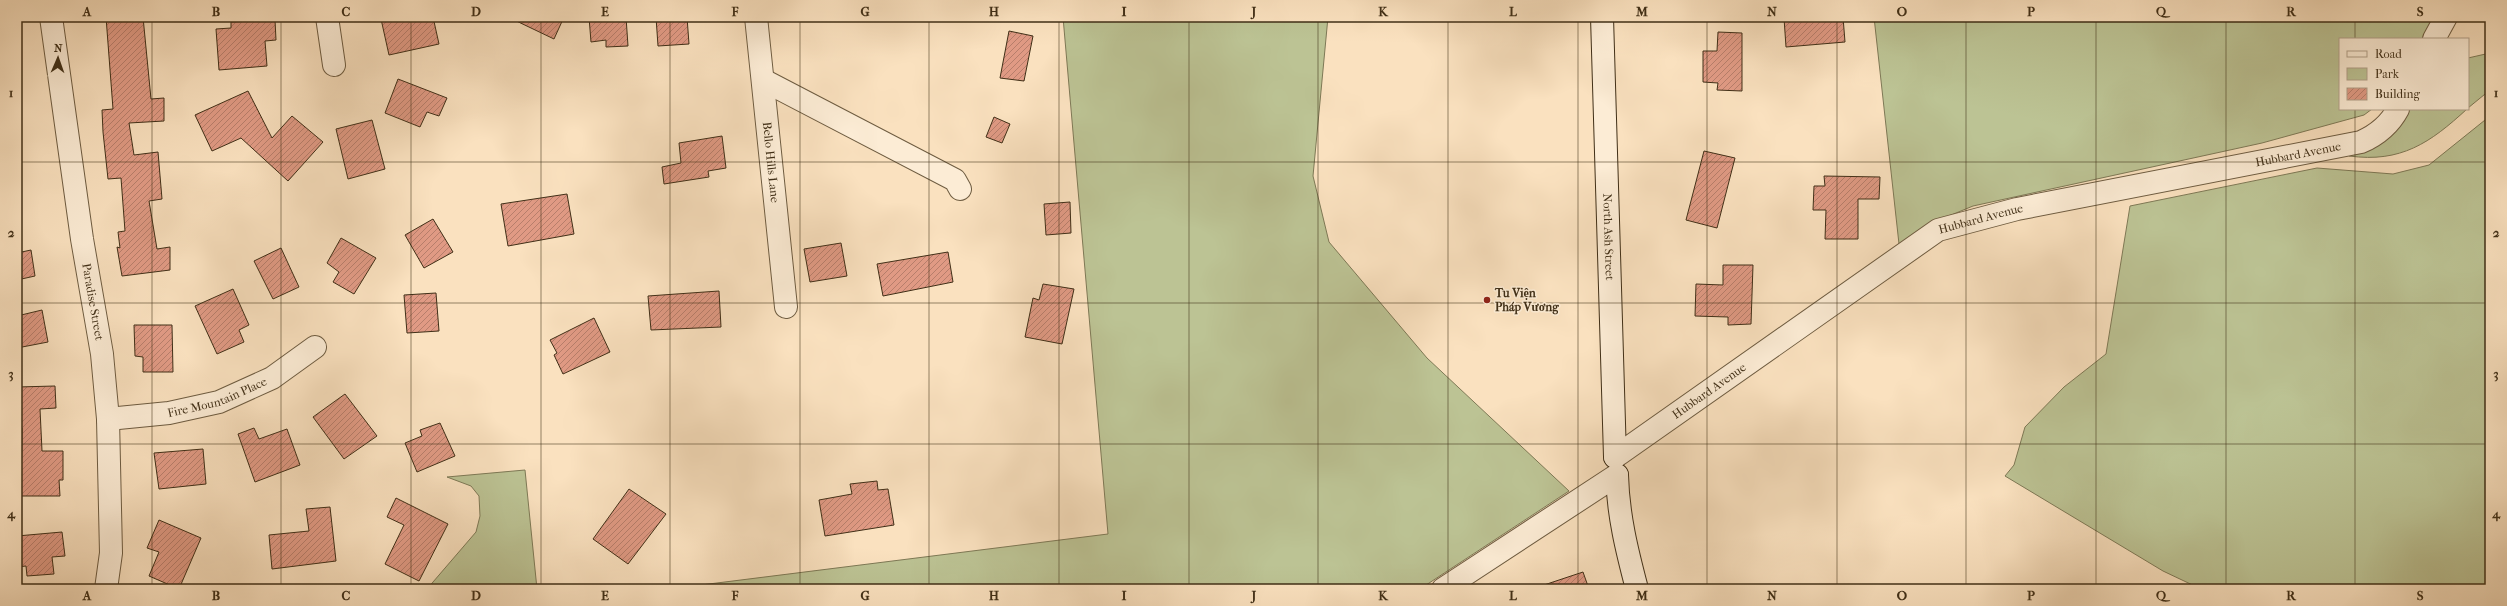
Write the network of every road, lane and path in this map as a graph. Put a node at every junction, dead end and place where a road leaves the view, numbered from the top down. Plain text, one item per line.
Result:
1 (51, 17) edge
2 (327, 17) edge
3 (756, 17) edge
4 (1602, 17) edge
5 (2446, 17) edge
6 (2435, 38) edge
7 (334, 65) dead end
8 (763, 80) junction
9 (2397, 110) edge
10 (960, 189) dead end
11 (786, 307) dead end
12 (315, 347) dead end
13 (108, 419) junction
14 (1616, 466) junction
15 (106, 589) edge
16 (1443, 589) edge
17 (1637, 589) edge

1 - 13 street, Paradise Street
2 - 7 street
3 - 8 street, Bello Hills Lane
4 - 14 street, North Ash Street
5 - 6 street
8 - 10 street
8 - 11 street, Bello Hills Lane
9 - 14 street, Hubbard Avenue
12 - 13 street, Fire Mountain Place
13 - 15 street, Paradise Street
14 - 16 street, Hubbard Avenue
14 - 17 street, North Ash Street

